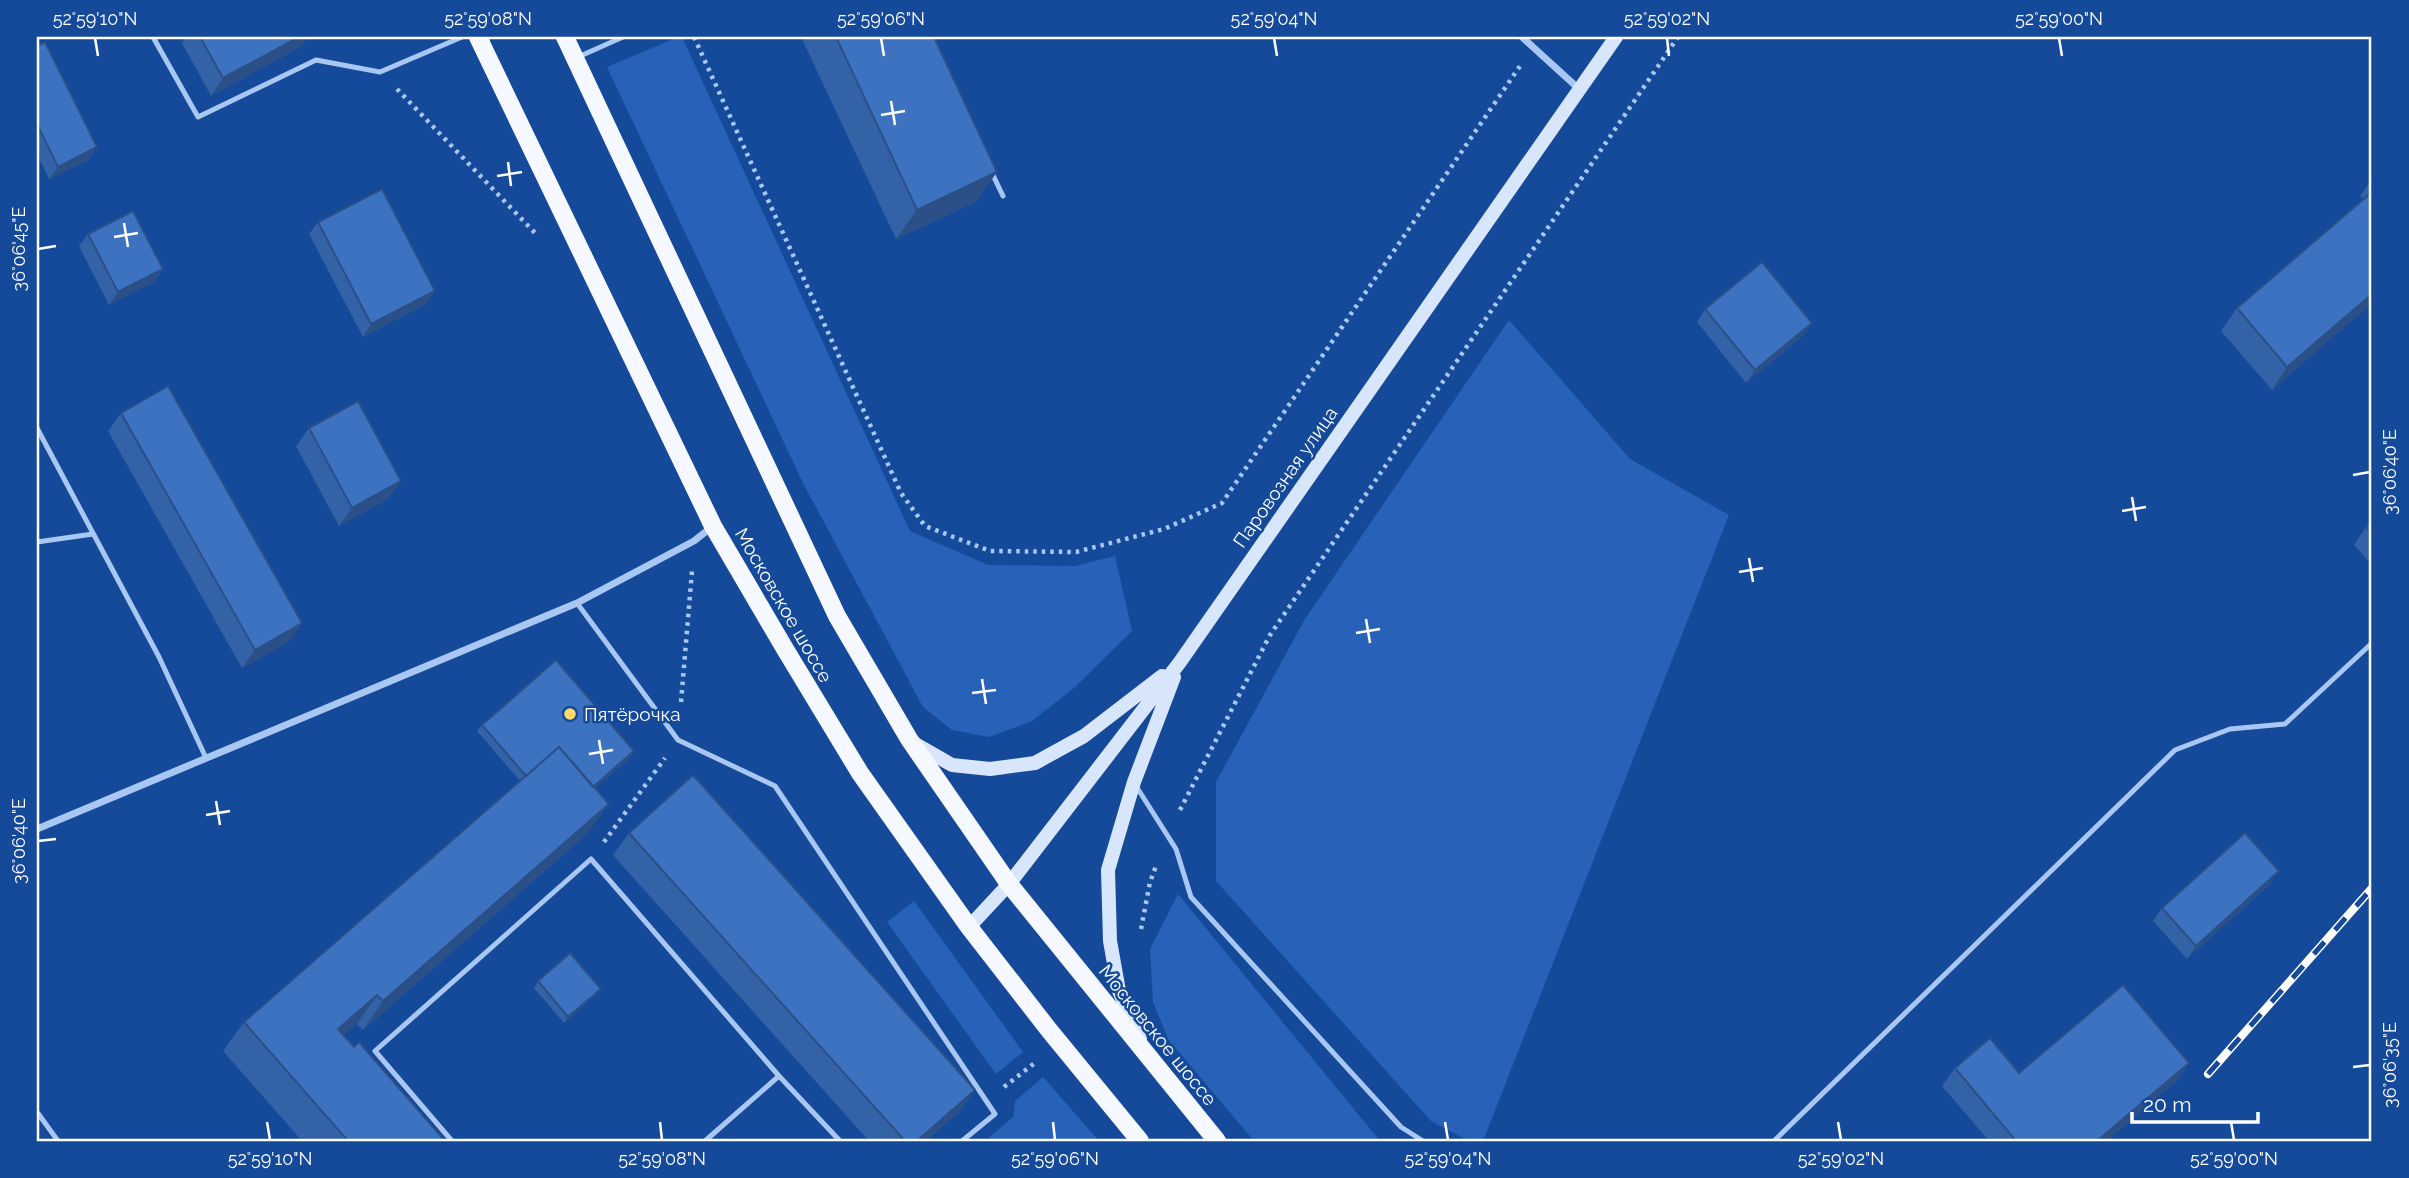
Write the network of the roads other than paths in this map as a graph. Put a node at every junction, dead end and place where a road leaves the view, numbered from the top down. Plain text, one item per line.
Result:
1 (153, 37) edge
2 (462, 37) edge
3 (478, 37) edge
4 (565, 37) edge
5 (623, 37) edge
6 (1522, 37) edge
7 (1616, 37) edge
8 (575, 58) junction
9 (1579, 90) junction
10 (991, 171) edge
11 (1003, 196) dead end
12 (37, 428) edge
13 (713, 526) junction
14 (93, 534) junction
15 (37, 542) edge
16 (577, 603) junction
17 (2372, 643) edge
18 (1180, 662) junction
19 (909, 739) junction
20 (206, 758) junction
21 (1134, 782) junction
22 (37, 829) edge
23 (1009, 884) junction
24 (969, 927) junction
25 (1148, 1058) junction
26 (779, 1076) junction
27 (37, 1112) edge
28 (58, 1141) edge
29 (452, 1141) edge
30 (705, 1141) edge
31 (840, 1141) edge
32 (962, 1141) edge
33 (1140, 1141) edge
34 (1217, 1141) edge
35 (1423, 1141) edge
36 (1774, 1141) edge

1 - 2 lane
3 - 13 main road, Московское шоссе
4 - 8 main road, Московское шоссе
5 - 8 lane
6 - 9 street
7 - 9 main road, Паровозная улица
8 - 19 main road, Московское шоссе
9 - 18 main road, Паровозная улица
10 - 11 lane
12 - 14 lane
13 - 16 street
13 - 24 main road, Московское шоссе
14 - 15 lane
14 - 20 lane
16 - 20 street
16 - 32 lane
17 - 36 lane
18 - 19 main road
18 - 21 main road
18 - 23 main road, Паровозная улица
19 - 23 main road, Московское шоссе
20 - 22 street
21 - 25 main road
21 - 35 lane
23 - 24 main road, Паровозная улица
23 - 25 main road, Московское шоссе
24 - 33 main road, Московское шоссе
25 - 34 main road, Московское шоссе
26 - 29 lane
26 - 30 lane
26 - 31 lane
27 - 28 lane

